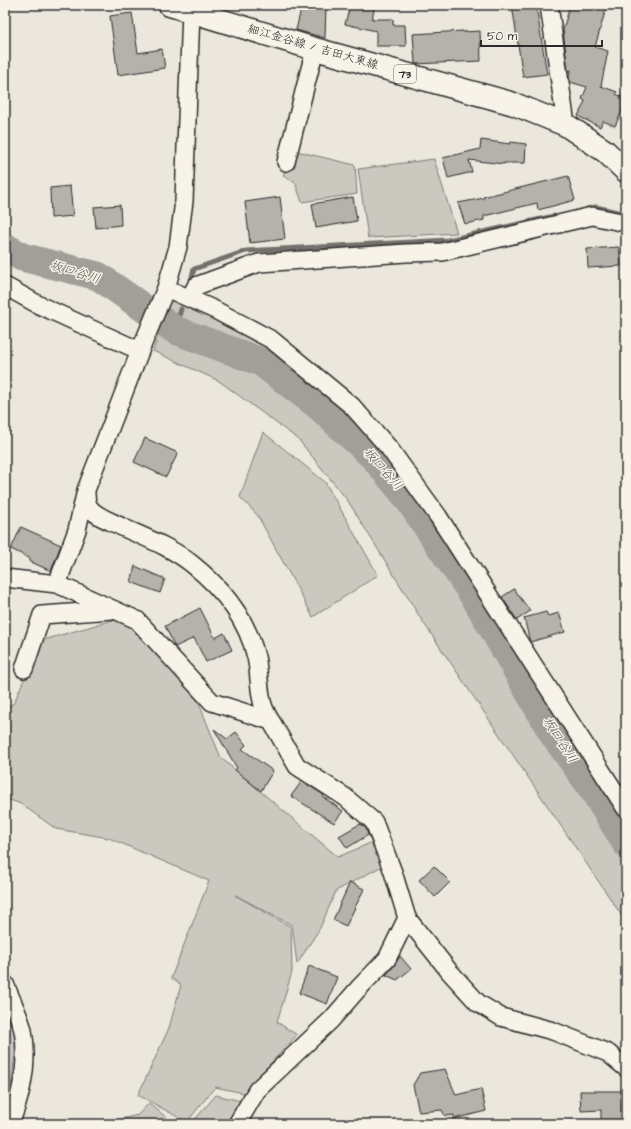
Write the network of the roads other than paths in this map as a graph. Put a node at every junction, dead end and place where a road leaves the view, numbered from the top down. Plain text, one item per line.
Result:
1 (549, 5) edge
2 (177, 7) edge
3 (315, 49) junction
4 (566, 125) junction
5 (286, 162) dead end
6 (626, 171) edge
7 (626, 223) edge
8 (5, 286) edge
9 (164, 293) junction
10 (190, 298) junction
11 (142, 348) junction
12 (86, 490) junction
13 (5, 578) edge
14 (57, 584) junction
15 (114, 610) junction
16 (24, 669) dead end
17 (270, 721) junction
18 (626, 810) edge
19 (407, 918) junction
20 (5, 984) edge
21 (626, 1068) edge
22 (10, 1124) edge
23 (237, 1124) edge

1 - 4 street
2 - 3 main road, 細江金谷線 / 吉田大東線 / 73
2 - 9 street
3 - 4 main road, 細江金谷線 / 吉田大東線 / 73
3 - 5 street
4 - 6 main road, 細江金谷線 / 吉田大東線 / 73
7 - 10 street
8 - 11 street
9 - 10 street
9 - 11 street
10 - 18 street
11 - 12 street
12 - 14 street
12 - 17 street
13 - 14 street
14 - 15 street
15 - 16 street
15 - 17 street
17 - 19 street
19 - 21 street
19 - 23 street
20 - 22 street

